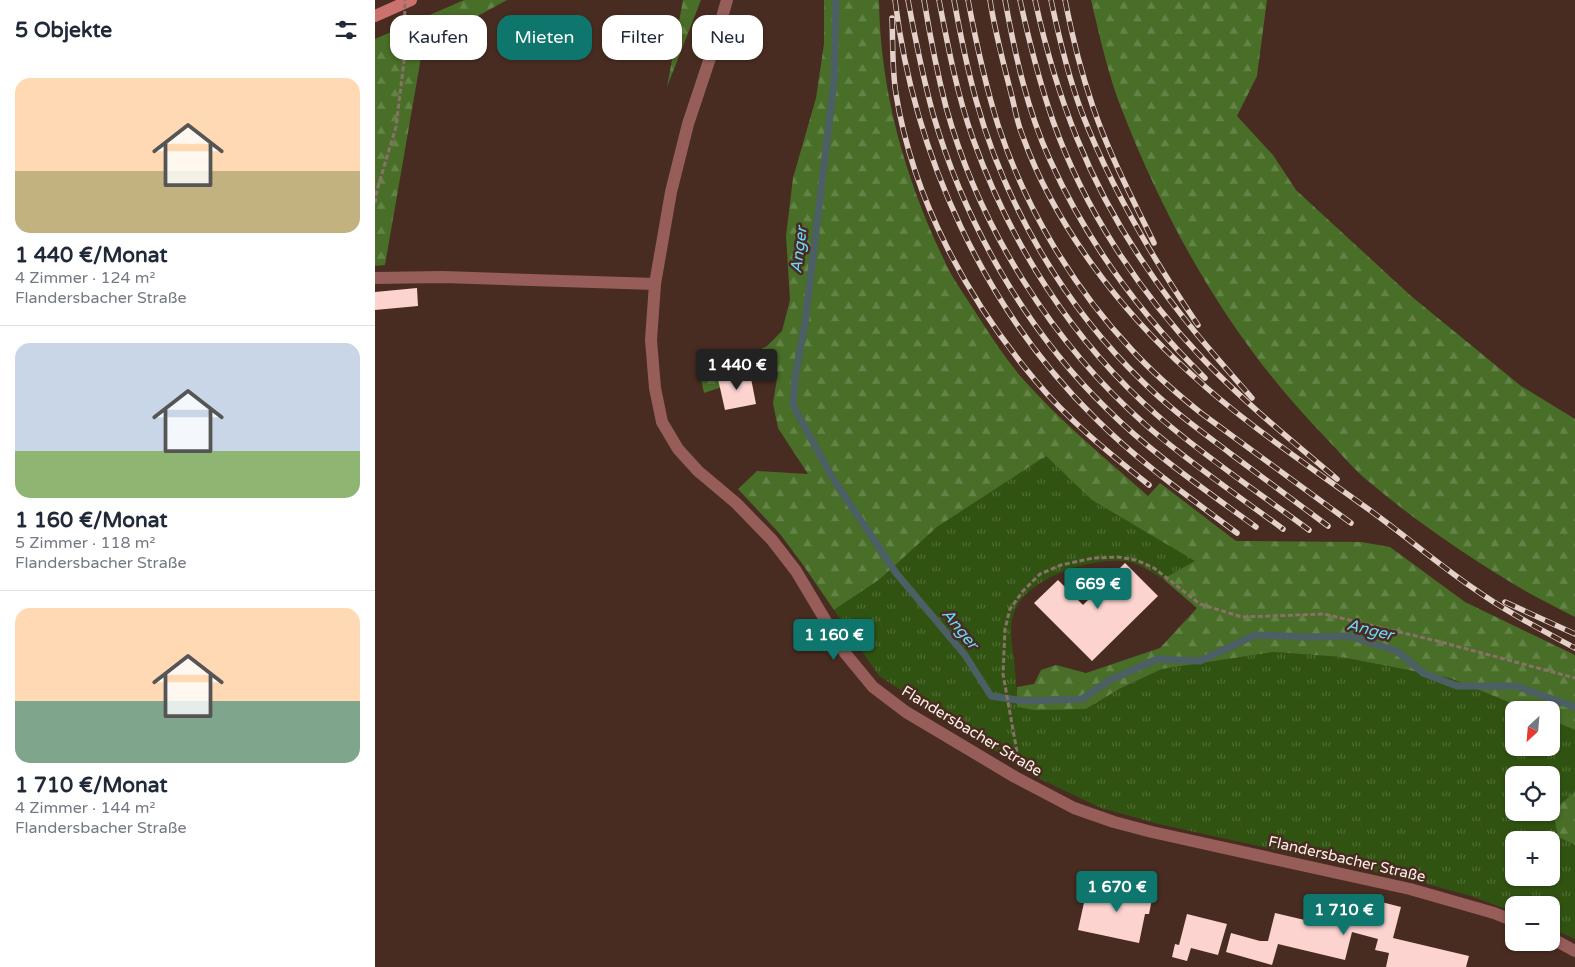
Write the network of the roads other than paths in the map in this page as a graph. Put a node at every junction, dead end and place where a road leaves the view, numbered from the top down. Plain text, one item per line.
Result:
1 (411, 0) edge
2 (727, 0) edge
3 (375, 16) edge
4 (375, 278) edge
5 (655, 284) junction
6 (1505, 917) edge
7 (1560, 943) edge
8 (1575, 952) edge

1 - 3 main road
2 - 5 street, Flandersbacher Straße
4 - 5 street
5 - 6 street, Flandersbacher Straße
7 - 8 street

